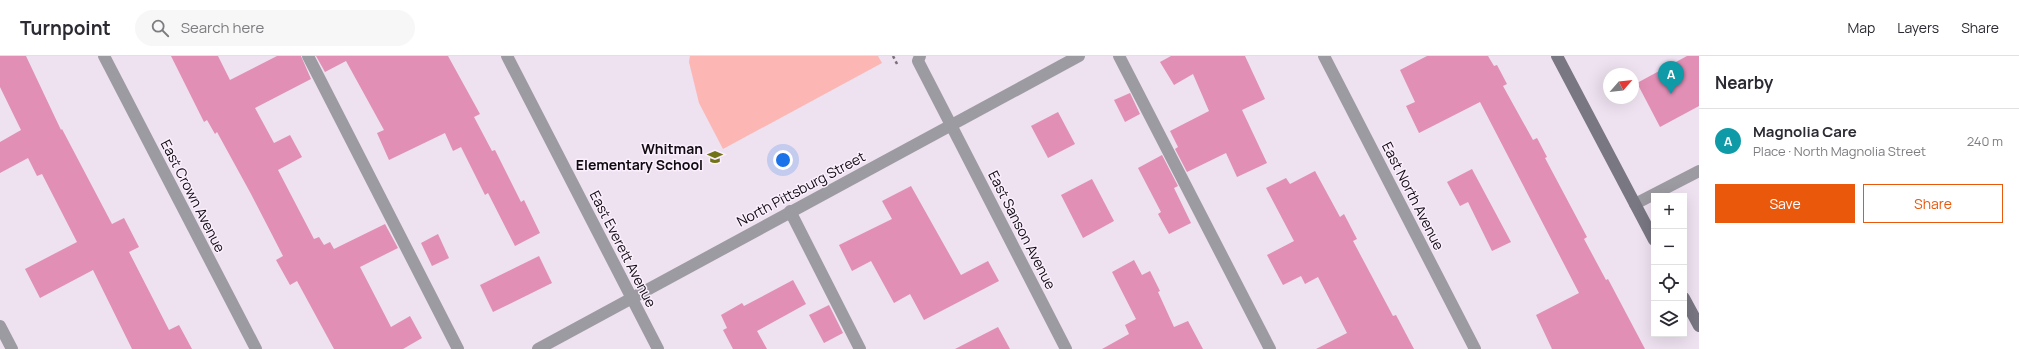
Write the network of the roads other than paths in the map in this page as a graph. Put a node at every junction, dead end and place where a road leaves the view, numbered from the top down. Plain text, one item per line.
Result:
1 (104, 56) edge
2 (308, 56) edge
3 (508, 56) edge
4 (1079, 56) edge
5 (1119, 56) edge
6 (1324, 56) edge
7 (1557, 56) edge
8 (919, 59) edge
9 (950, 125) junction
10 (1699, 171) edge
11 (1636, 204) junction
12 (790, 211) junction
13 (1651, 234) edge
14 (631, 298) junction
15 (1686, 301) edge
16 (0, 326) edge
17 (1699, 326) edge
18 (12, 349) edge
19 (256, 349) edge
20 (458, 349) edge
21 (538, 349) edge
22 (658, 349) edge
23 (860, 349) edge
24 (1066, 349) edge
25 (1270, 349) edge
26 (1475, 349) edge

1 - 19 street, East Crown Avenue
2 - 20 street
3 - 14 street, East Everett Avenue
4 - 9 street, North Pittsburg Street
5 - 25 street
6 - 26 street, East North Avenue
7 - 11 street
8 - 9 street, East Sanson Avenue
9 - 12 street, North Pittsburg Street
9 - 24 street, East Sanson Avenue
10 - 11 street
11 - 13 street
12 - 14 street, North Pittsburg Street
12 - 23 street
14 - 21 street, North Pittsburg Street
14 - 22 street, East Everett Avenue
15 - 17 street
16 - 18 street

